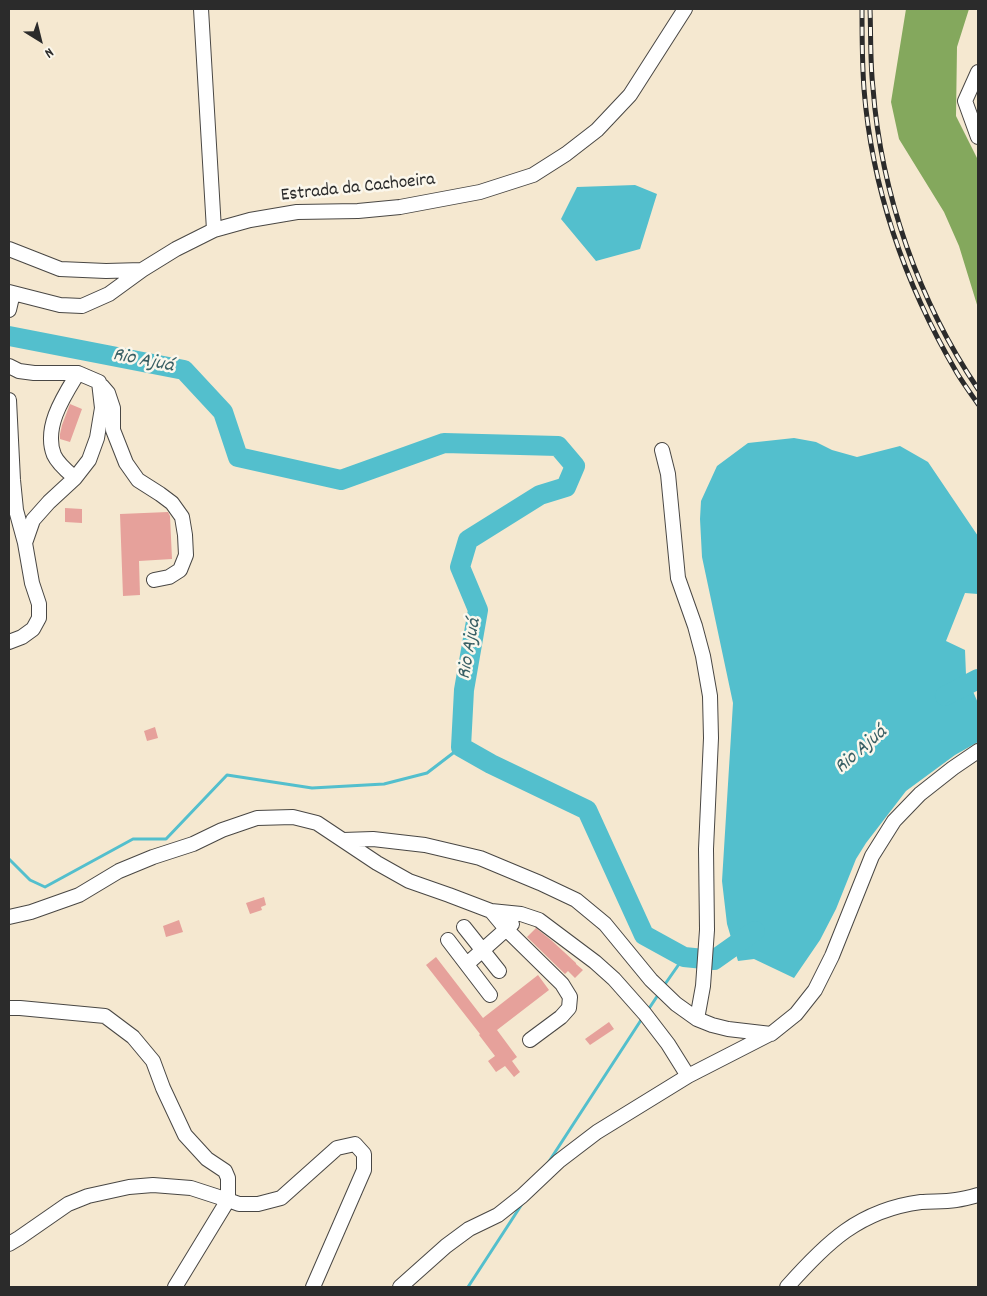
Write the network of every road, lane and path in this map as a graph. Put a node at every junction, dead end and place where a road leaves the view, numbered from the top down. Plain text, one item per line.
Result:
1 (201, 9) edge
2 (685, 9) edge
3 (978, 72) edge
4 (978, 137) edge
5 (214, 230) junction
6 (9, 248) edge
7 (142, 270) junction
8 (11, 293) edge
9 (9, 310) edge
10 (9, 366) edge
11 (78, 373) junction
12 (99, 382) junction
13 (9, 400) edge
14 (662, 450) dead end
15 (76, 478) junction
16 (26, 543) junction
17 (154, 580) dead end
18 (9, 642) edge
19 (978, 751) edge
20 (343, 840) junction
21 (491, 911) junction
22 (521, 914) junction
23 (9, 917) edge
24 (464, 927) dead end
25 (506, 929) junction
26 (448, 940) dead end
27 (483, 951) junction
28 (467, 964) junction
29 (499, 971) dead end
30 (490, 995) dead end
31 (9, 1008) edge
32 (697, 1019) junction
33 (771, 1034) junction
34 (530, 1040) dead end
35 (688, 1076) junction
36 (978, 1195) edge
37 (228, 1200) junction
38 (9, 1244) edge
39 (175, 1287) edge
40 (313, 1287) edge
41 (400, 1287) edge
42 (787, 1287) edge

1 - 5 street
2 - 5 street, Estrada da Cachoeira
3 - 4 street
5 - 7 street, Estrada da Cachoeira
6 - 7 street
7 - 8 street, Estrada da Cachoeira
8 - 9 street
10 - 11 street
11 - 12 street
11 - 15 street
12 - 15 street
12 - 17 street
13 - 16 street
14 - 32 street
15 - 16 street
16 - 18 street
19 - 33 street
20 - 21 street
20 - 23 street
20 - 32 street
21 - 22 street
21 - 25 street
22 - 25 street
22 - 35 street
24 - 27 street
25 - 27 street
25 - 34 street
26 - 28 street
27 - 28 street
27 - 29 street
28 - 30 street
31 - 37 street
32 - 33 street
33 - 35 street
35 - 41 street
36 - 42 street
37 - 38 street
37 - 39 street
37 - 40 street

